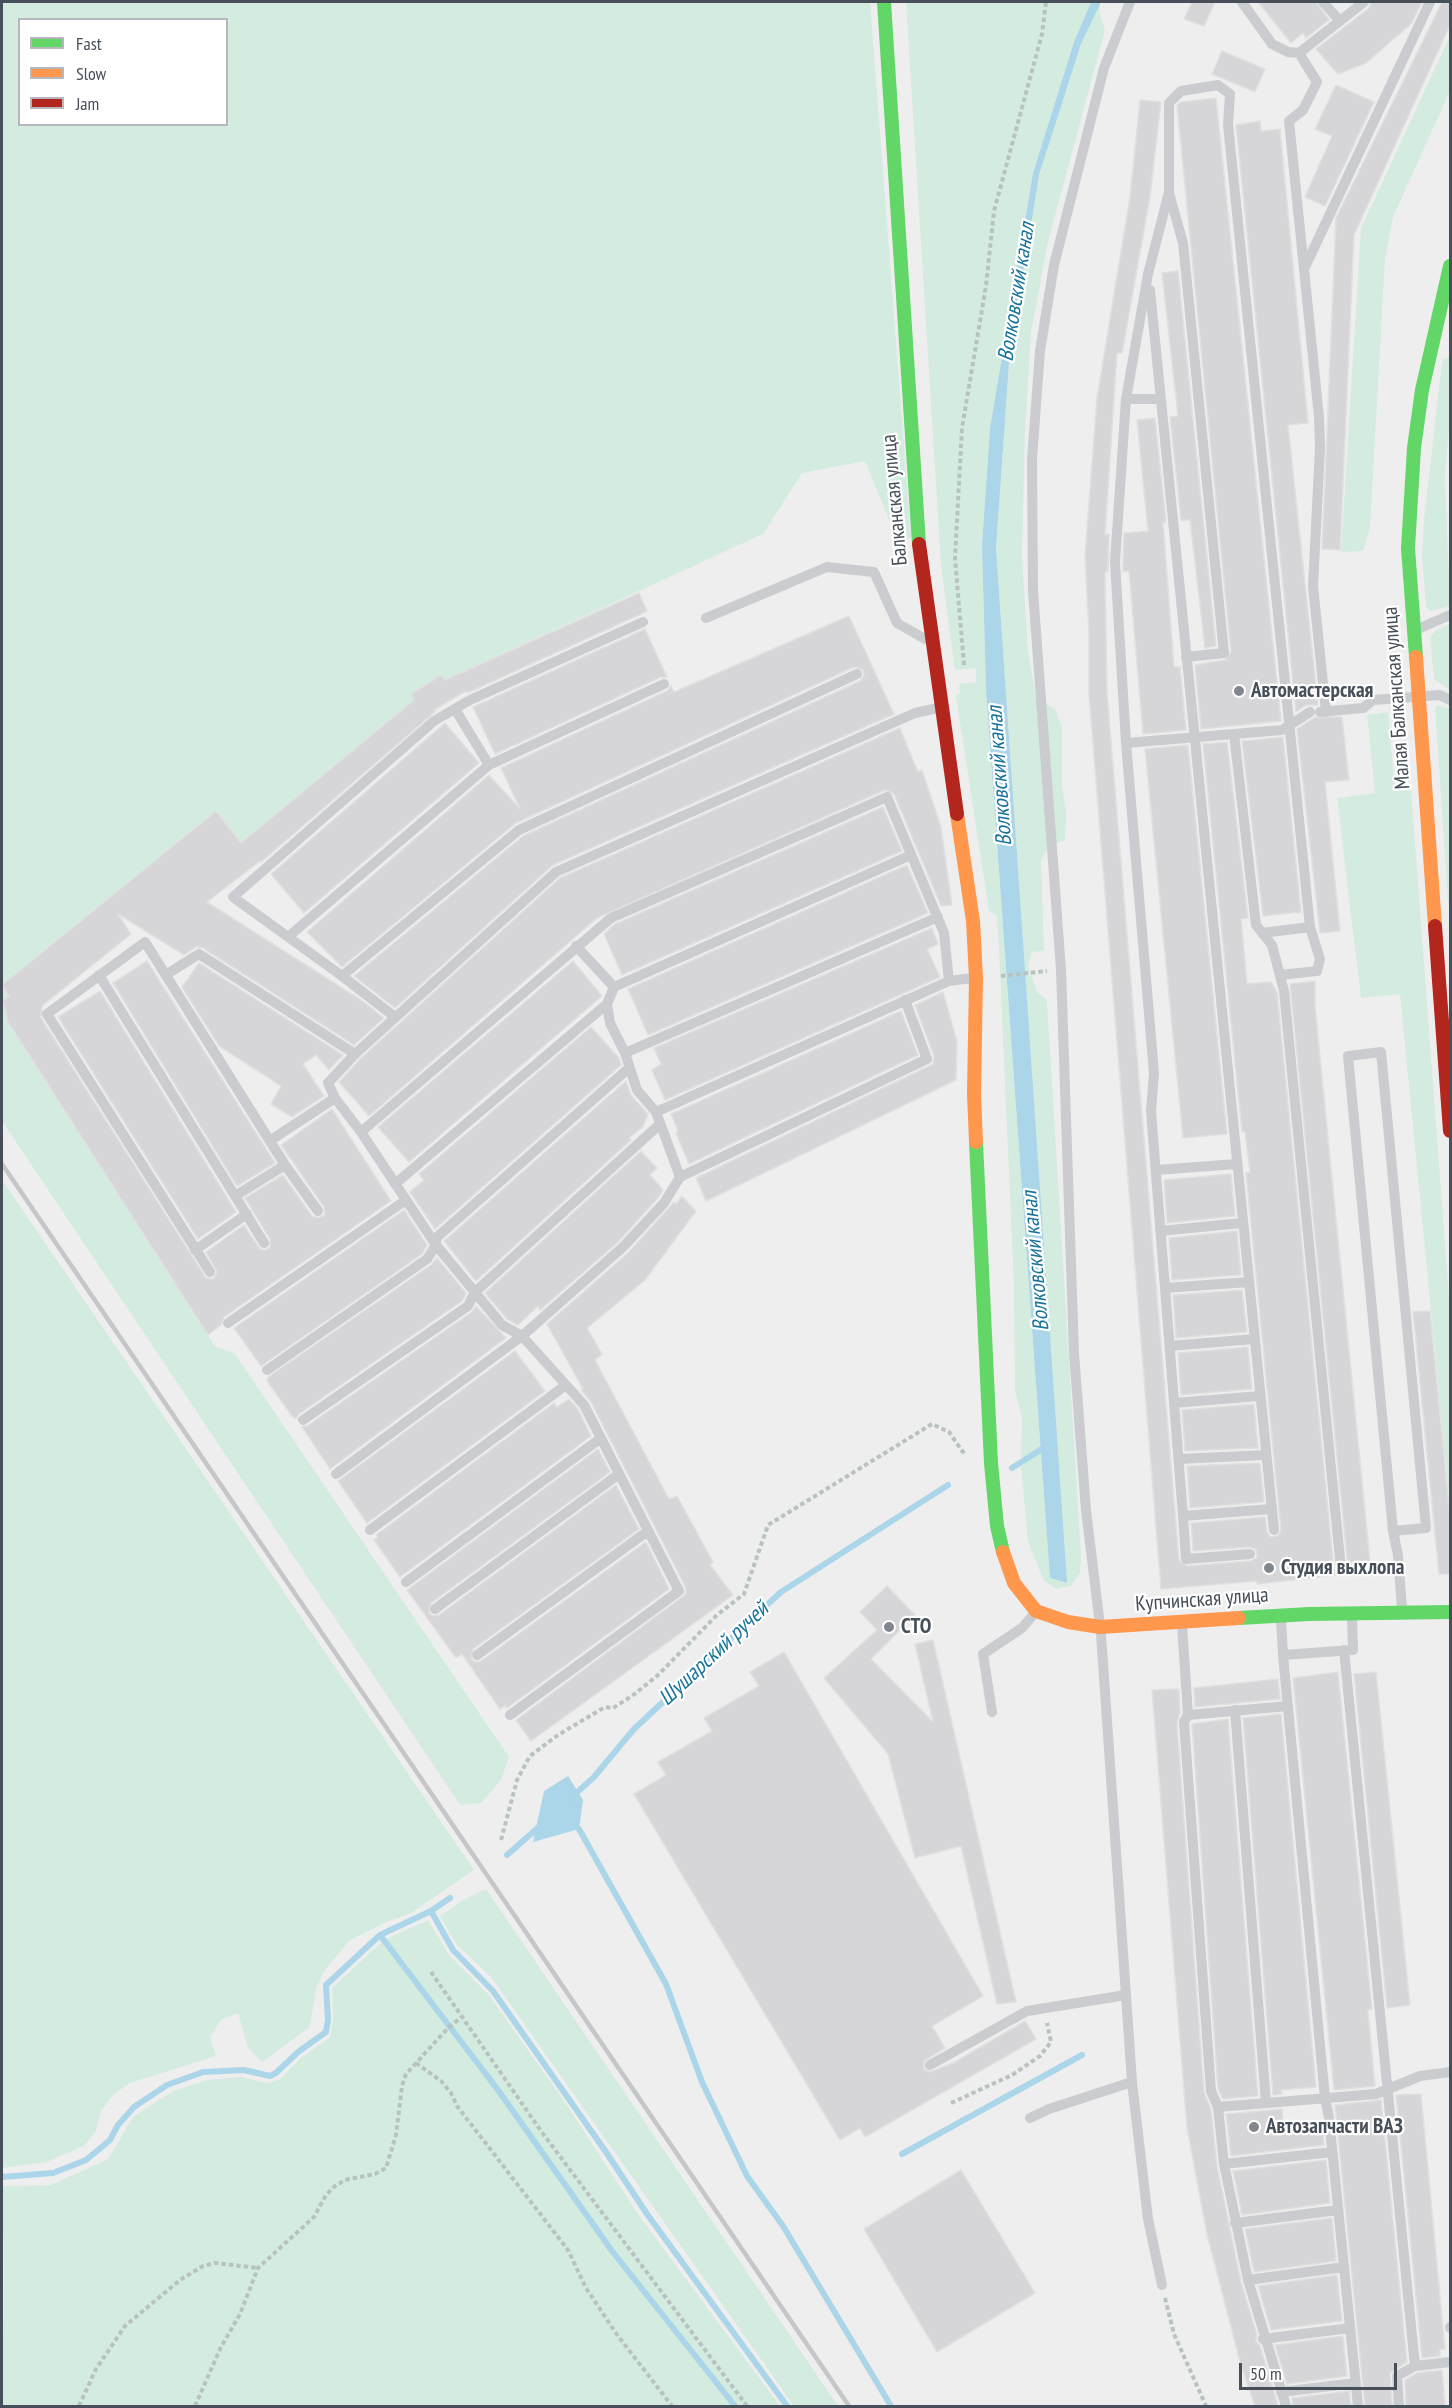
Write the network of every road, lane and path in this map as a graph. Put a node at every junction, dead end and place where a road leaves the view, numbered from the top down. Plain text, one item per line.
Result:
1 (884, 2) edge
2 (1046, 2) edge
3 (1130, 2) edge
4 (1242, 2) edge
5 (1323, 2) edge
6 (1364, 2) edge
7 (1430, 2) edge
8 (1340, 21) junction
9 (1299, 53) junction
10 (1169, 192) junction
11 (1450, 266) edge
12 (1304, 268) junction
13 (1148, 274) junction
14 (1126, 399) junction
15 (1161, 399) junction
16 (1450, 615) edge
17 (706, 618) dead end
18 (643, 622) dead end
19 (1413, 631) junction
20 (931, 642) junction
21 (1186, 657) junction
22 (964, 671) dead end
23 (857, 674) dead end
24 (664, 684) dead end
25 (1418, 696) junction
26 (1450, 700) edge
27 (940, 708) junction
28 (456, 709) junction
29 (1326, 712) junction
30 (1289, 720) junction
31 (1234, 734) junction
32 (1194, 738) junction
33 (1126, 743) junction
34 (489, 765) junction
35 (911, 855) junction
36 (1450, 916) edge
37 (938, 917) junction
38 (1435, 918) junction
39 (1310, 927) junction
40 (1262, 933) junction
41 (288, 937) junction
42 (576, 946) junction
43 (1046, 972) dead end
44 (167, 974) junction
45 (99, 975) junction
46 (1280, 975) junction
47 (342, 976) junction
48 (993, 976) dead end
49 (949, 981) junction
50 (976, 985) junction
51 (614, 987) junction
52 (905, 1000) junction
53 (607, 1004) junction
54 (395, 1017) junction
55 (1446, 1024) edge
56 (625, 1053) junction
57 (355, 1054) junction
58 (629, 1068) junction
59 (335, 1098) junction
60 (656, 1112) junction
61 (660, 1124) junction
62 (1450, 1131) edge
63 (361, 1132) junction
64 (271, 1140) junction
65 (1237, 1164) junction
66 (285, 1165) junction
67 (1156, 1170) junction
68 (680, 1177) junction
69 (395, 1184) junction
70 (235, 1196) junction
71 (406, 1200) junction
72 (318, 1211) dead end
73 (246, 1214) junction
74 (1242, 1223) junction
75 (1160, 1231) junction
76 (264, 1243) dead end
77 (436, 1245) junction
78 (195, 1250) junction
79 (210, 1272) dead end
80 (1249, 1281) junction
81 (1165, 1288) junction
82 (475, 1292) junction
83 (228, 1323) dead end
84 (522, 1336) junction
85 (1254, 1339) junction
86 (1170, 1346) junction
87 (267, 1370) dead end
88 (566, 1385) junction
89 (1260, 1395) junction
90 (1174, 1403) junction
91 (303, 1420) dead end
92 (601, 1438) junction
93 (1266, 1455) junction
94 (1179, 1459) junction
95 (991, 1463) junction
96 (336, 1474) dead end
97 (619, 1474) junction
98 (1271, 1509) junction
99 (1183, 1516) junction
100 (370, 1530) dead end
101 (1274, 1530) dead end
102 (648, 1531) junction
103 (1393, 1531) junction
104 (1250, 1554) dead end
105 (1341, 1569) dead end
106 (406, 1582) dead end
107 (435, 1609) dead end
108 (1036, 1611) junction
109 (1402, 1612) junction
110 (1450, 1612) edge
111 (1352, 1613) junction
112 (1281, 1616) junction
113 (1182, 1622) junction
114 (1100, 1630) junction
115 (1344, 1650) junction
116 (477, 1655) dead end
117 (1283, 1655) junction
118 (1288, 1706) junction
119 (1235, 1710) junction
120 (992, 1712) dead end
121 (510, 1715) dead end
122 (1188, 1715) junction
123 (501, 1840) dead end
124 (431, 1972) dead end
125 (1126, 1995) junction
126 (1039, 2009) junction
127 (463, 2016) junction
128 (416, 2063) junction
129 (930, 2065) dead end
130 (1450, 2072) edge
131 (1132, 2082) junction
132 (1387, 2089) junction
133 (1325, 2098) junction
134 (1266, 2102) junction
135 (951, 2103) dead end
136 (1218, 2107) junction
137 (1030, 2118) dead end
138 (1332, 2152) junction
139 (1224, 2164) junction
140 (1338, 2210) junction
141 (1235, 2223) junction
142 (1344, 2267) junction
143 (258, 2268) junction
144 (1248, 2280) junction
145 (1162, 2285) joint
146 (1350, 2328) junction
147 (1263, 2339) junction
148 (1450, 2362) edge
149 (1415, 2366) junction
150 (1355, 2384) junction
151 (1281, 2392) junction
152 (79, 2406) edge
153 (195, 2406) edge
154 (672, 2406) edge
155 (747, 2406) edge
156 (1206, 2406) edge
157 (1286, 2406) edge
158 (1358, 2406) edge
159 (1399, 2406) edge

1 - 20 street, Балканская улица
2 - 22 path
3 - 114 lane
4 - 9 lane
5 - 8 lane
6 - 8 lane
7 - 12 lane
8 - 9 lane
9 - 12 lane
10 - 13 lane
10 - 21 lane
10 - 30 lane
11 - 19 street, Малая Балканская улица
12 - 29 lane
13 - 14 lane
13 - 15 lane
14 - 15 lane
14 - 33 lane
15 - 21 lane
16 - 19 lane
17 - 20 lane
18 - 28 lane
19 - 25 street, Малая Балканская улица
20 - 27 street, Балканская улица
21 - 32 lane
23 - 47 lane
24 - 34 lane
25 - 26 lane
25 - 29 lane
25 - 38 street, Малая Балканская улица
27 - 50 street, Балканская улица
27 - 54 lane
28 - 34 lane
28 - 41 lane
29 - 30 lane
30 - 31 lane
30 - 39 lane
31 - 32 lane
31 - 40 lane
32 - 33 lane
32 - 65 lane
33 - 67 lane
34 - 41 lane
35 - 37 lane
35 - 42 lane
35 - 51 lane
36 - 38 lane
37 - 49 lane
37 - 56 lane
38 - 55 street, Малая Балканская улица
39 - 40 lane
39 - 46 lane
40 - 46 lane
41 - 47 lane
42 - 51 lane
42 - 63 lane
43 - 48 path
44 - 45 lane
44 - 57 lane
44 - 64 lane
45 - 70 lane
45 - 78 lane
46 - 105 lane
47 - 54 lane
49 - 50 lane
49 - 52 lane
50 - 95 street, Балканская улица
51 - 53 lane
52 - 60 lane
52 - 68 lane
53 - 56 lane
53 - 69 lane
54 - 57 lane
55 - 62 street, Малая Балканская улица
56 - 58 lane
57 - 59 lane
58 - 60 lane
58 - 77 lane
59 - 63 lane
59 - 64 lane
60 - 61 lane
61 - 68 lane
61 - 82 lane
63 - 69 lane
64 - 66 lane
65 - 67 lane
65 - 74 lane
66 - 70 lane
66 - 72 lane
67 - 75 lane
68 - 84 lane
69 - 71 lane
70 - 73 lane
71 - 77 lane
71 - 83 lane
73 - 76 lane
73 - 78 lane
74 - 75 lane
74 - 80 lane
75 - 81 lane
77 - 82 lane
77 - 87 lane
78 - 79 lane
80 - 81 lane
80 - 85 lane
81 - 86 lane
82 - 84 lane
82 - 91 lane
84 - 88 lane
84 - 96 lane
85 - 86 lane
85 - 89 lane
86 - 90 lane
88 - 92 lane
88 - 100 lane
89 - 90 lane
89 - 93 lane
90 - 94 lane
92 - 97 lane
92 - 106 lane
93 - 94 lane
93 - 98 lane
94 - 99 lane
95 - 108 street, Балканская улица
95 - 123 path
97 - 102 lane
97 - 107 lane
98 - 99 lane
98 - 101 lane
99 - 104 lane
102 - 116 lane
102 - 121 lane
103 - 103 lane
103 - 109 lane
108 - 114 street, Купчинская улица
108 - 120 lane
109 - 110 street, Купчинская улица
109 - 111 street, Купчинская улица
111 - 112 street, Купчинская улица
111 - 115 lane
112 - 113 street, Купчинская улица
112 - 117 lane
113 - 114 street, Купчинская улица
113 - 122 lane
114 - 125 lane
115 - 117 lane
115 - 132 lane
117 - 118 lane
118 - 119 lane
118 - 133 lane
119 - 122 lane
119 - 134 lane
122 - 136 lane
124 - 127 path
125 - 126 lane
125 - 131 lane
126 - 129 lane
126 - 135 path
127 - 128 path
127 - 155 path
128 - 143 path
128 - 154 path
130 - 132 lane
131 - 137 lane
131 - 145 lane
132 - 133 lane
132 - 149 lane
133 - 134 lane
133 - 138 lane
134 - 136 lane
136 - 139 lane
138 - 139 lane
138 - 140 lane
139 - 141 lane
140 - 141 lane
140 - 142 lane
141 - 144 lane
142 - 144 lane
142 - 146 lane
143 - 152 path
143 - 153 path
144 - 147 lane
145 - 156 path
146 - 147 lane
146 - 150 lane
147 - 151 lane
148 - 149 lane
149 - 159 lane
150 - 151 lane
150 - 158 lane
151 - 157 lane

